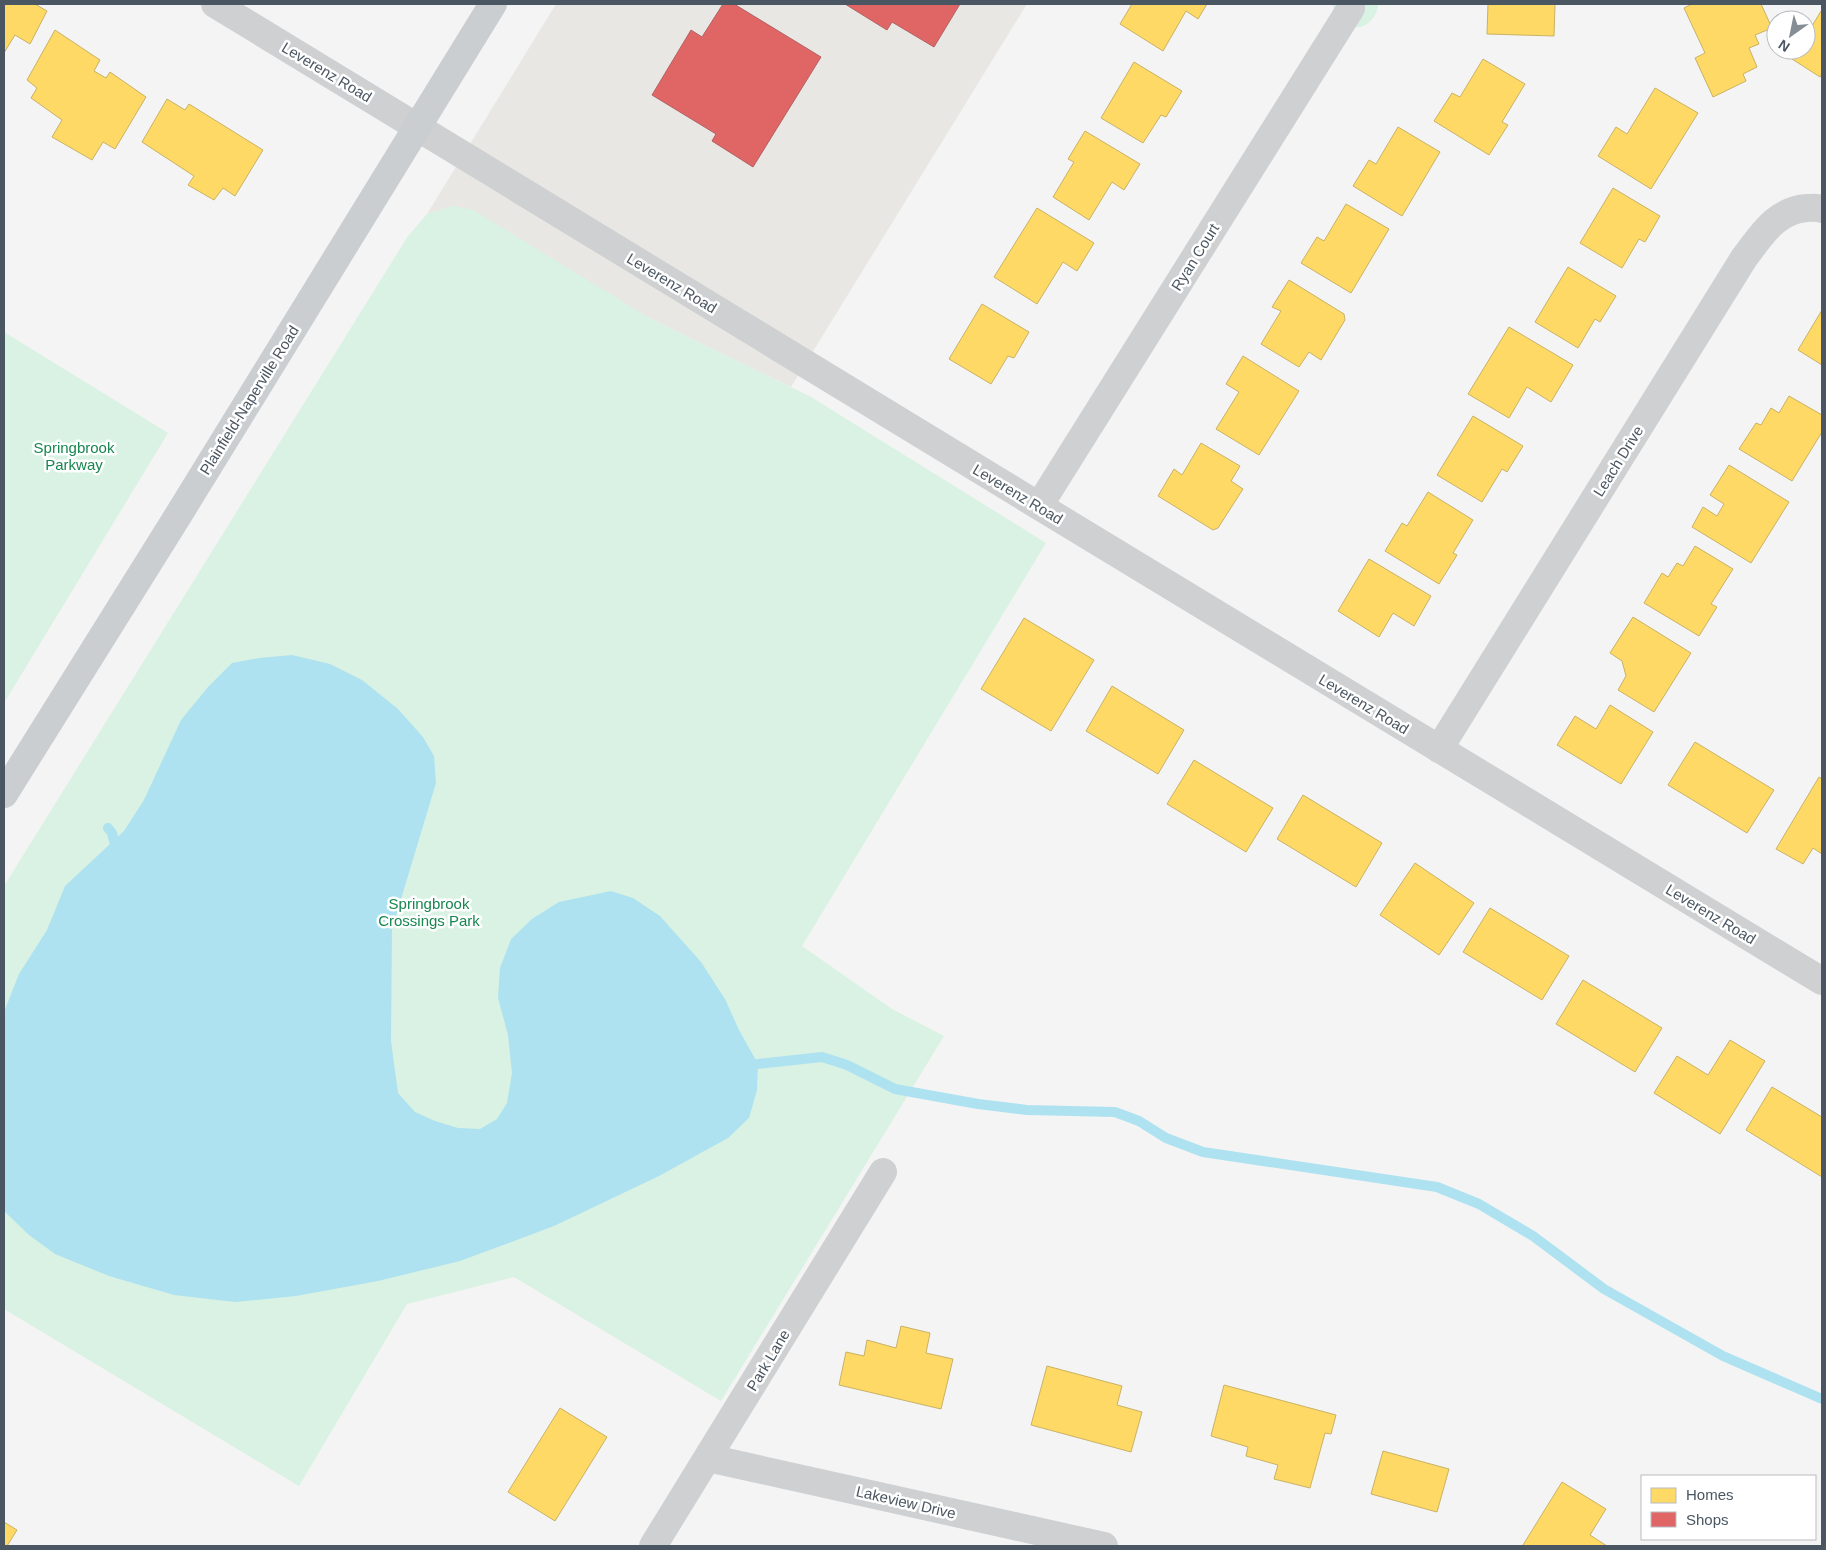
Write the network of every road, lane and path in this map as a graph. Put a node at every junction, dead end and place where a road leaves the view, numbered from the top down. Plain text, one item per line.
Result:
1 (215, 4) edge
2 (492, 4) edge
3 (1351, 8) dead end
4 (416, 126) junction
5 (1822, 209) edge
6 (1038, 506) junction
7 (1438, 749) junction
8 (4, 794) edge
9 (1822, 981) edge
10 (883, 1172) dead end
11 (708, 1458) junction
12 (653, 1546) edge
13 (1104, 1546) edge

1 - 4 street, Leverenz Road
2 - 4 main road, Plainfield-Naperville Road
3 - 6 street, Ryan Court
4 - 6 street, Leverenz Road
4 - 8 main road, Plainfield-Naperville Road
5 - 7 street, Leach Drive
6 - 7 street, Leverenz Road
7 - 9 street, Leverenz Road
10 - 11 street, Park Lane
11 - 12 street, Park Lane
11 - 13 street, Lakeview Drive

